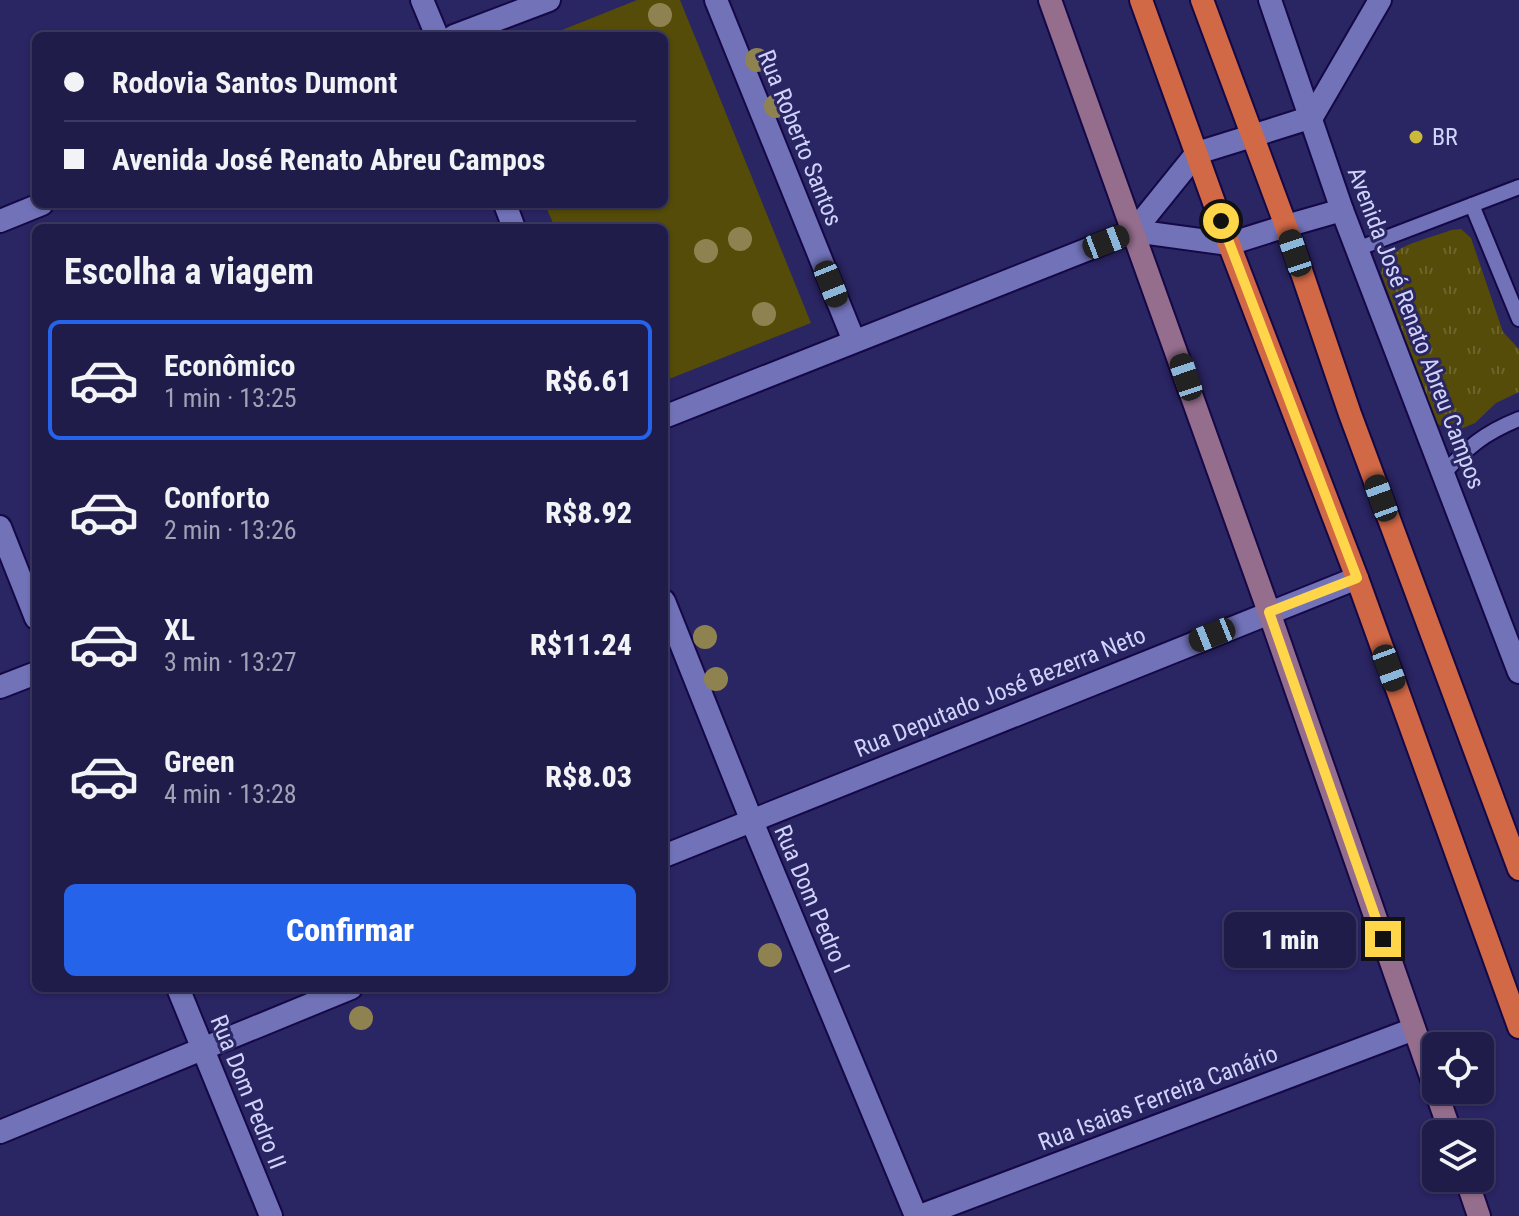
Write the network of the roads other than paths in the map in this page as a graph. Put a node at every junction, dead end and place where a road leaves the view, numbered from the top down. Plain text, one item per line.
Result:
1 (422, 0) edge
2 (549, 0) edge
3 (716, 0) edge
4 (1050, 0) edge
5 (1141, 0) edge
6 (1202, 0) edge
7 (1270, 0) edge
8 (1380, 0) edge
9 (435, 32) edge
10 (465, 32) edge
11 (1312, 117) junction
12 (1252, 136) junction
13 (1197, 153) junction
14 (1519, 187) edge
15 (1472, 205) junction
16 (32, 208) edge
17 (1342, 210) junction
18 (0, 221) edge
19 (1286, 226) junction
20 (1134, 231) junction
21 (1229, 244) junction
22 (1357, 249) junction
23 (1519, 319) edge
24 (854, 341) junction
25 (668, 415) edge
26 (1519, 419) edge
27 (1443, 474) junction
28 (0, 527) edge
29 (1357, 578) junction
30 (32, 608) edge
31 (668, 611) edge
32 (1269, 612) junction
33 (1519, 671) edge
34 (32, 675) edge
35 (0, 687) edge
36 (751, 819) junction
37 (668, 854) edge
38 (1519, 869) edge
39 (180, 992) edge
40 (342, 992) edge
41 (1519, 1027) edge
42 (1414, 1029) junction
43 (202, 1051) junction
44 (1446, 1120) edge
45 (0, 1132) edge
46 (1471, 1192) edge
47 (271, 1216) edge
48 (918, 1216) edge
49 (1479, 1216) edge

1 - 9 street
2 - 10 street
3 - 24 street, Rua Roberto Santos
4 - 20 main road
5 - 13 highway
6 - 12 highway
7 - 11 street, Avenida José Renato Abreu Campos
8 - 11 street
11 - 12 street
11 - 17 street, Avenida José Renato Abreu Campos
12 - 13 street
12 - 19 highway
13 - 20 street
13 - 21 highway
14 - 15 lane
15 - 22 lane
15 - 23 lane
16 - 18 street
17 - 19 street
17 - 22 street, Avenida José Renato Abreu Campos
19 - 21 street
19 - 38 highway
20 - 21 street
20 - 24 street
20 - 32 main road
21 - 29 highway
22 - 27 street, Avenida José Renato Abreu Campos
24 - 25 street
26 - 27 lane
27 - 33 street, Avenida José Renato Abreu Campos
28 - 30 street
29 - 32 street, Rua Deputado José Bezerra Neto
29 - 41 highway
31 - 36 street, Rua Dom Pedro I
32 - 36 street, Rua Deputado José Bezerra Neto
32 - 42 main road
34 - 35 street
36 - 37 street, Rua Deputado José Bezerra Neto
36 - 48 street, Rua Dom Pedro I
39 - 43 street, Rua Dom Pedro II
40 - 43 street
42 - 44 main road
42 - 48 street, Rua Isaias Ferreira Canário
43 - 45 street
43 - 47 street, Rua Dom Pedro II
46 - 49 main road

